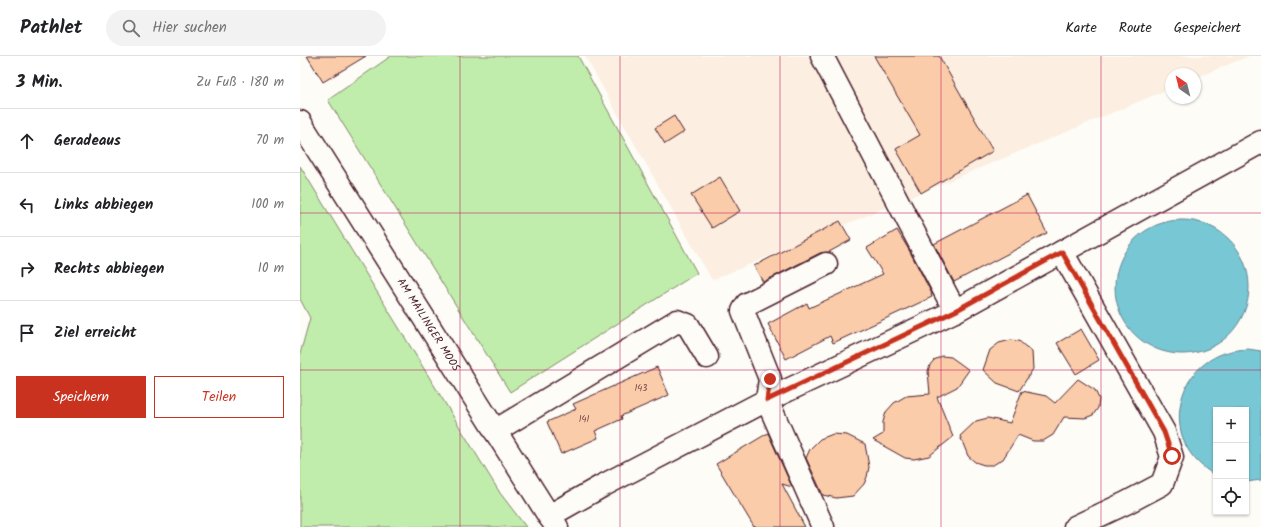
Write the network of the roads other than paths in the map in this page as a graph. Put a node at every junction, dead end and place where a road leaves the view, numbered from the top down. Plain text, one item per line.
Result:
1 (822, 56) edge
2 (300, 122) edge
3 (1261, 142) edge
4 (1062, 252) junction
5 (826, 264) dead end
6 (955, 311) junction
7 (707, 357) dead end
8 (767, 400) junction
9 (495, 431) junction
10 (553, 522) edge
11 (823, 527) edge
12 (1075, 527) edge

1 - 6 street
2 - 9 street, AM MAILINGER MOOS
3 - 4 street
4 - 6 street
4 - 12 street
5 - 8 street
6 - 8 street
7 - 9 street
8 - 10 street
8 - 11 street
9 - 10 street, AM MAILINGER MOOS

